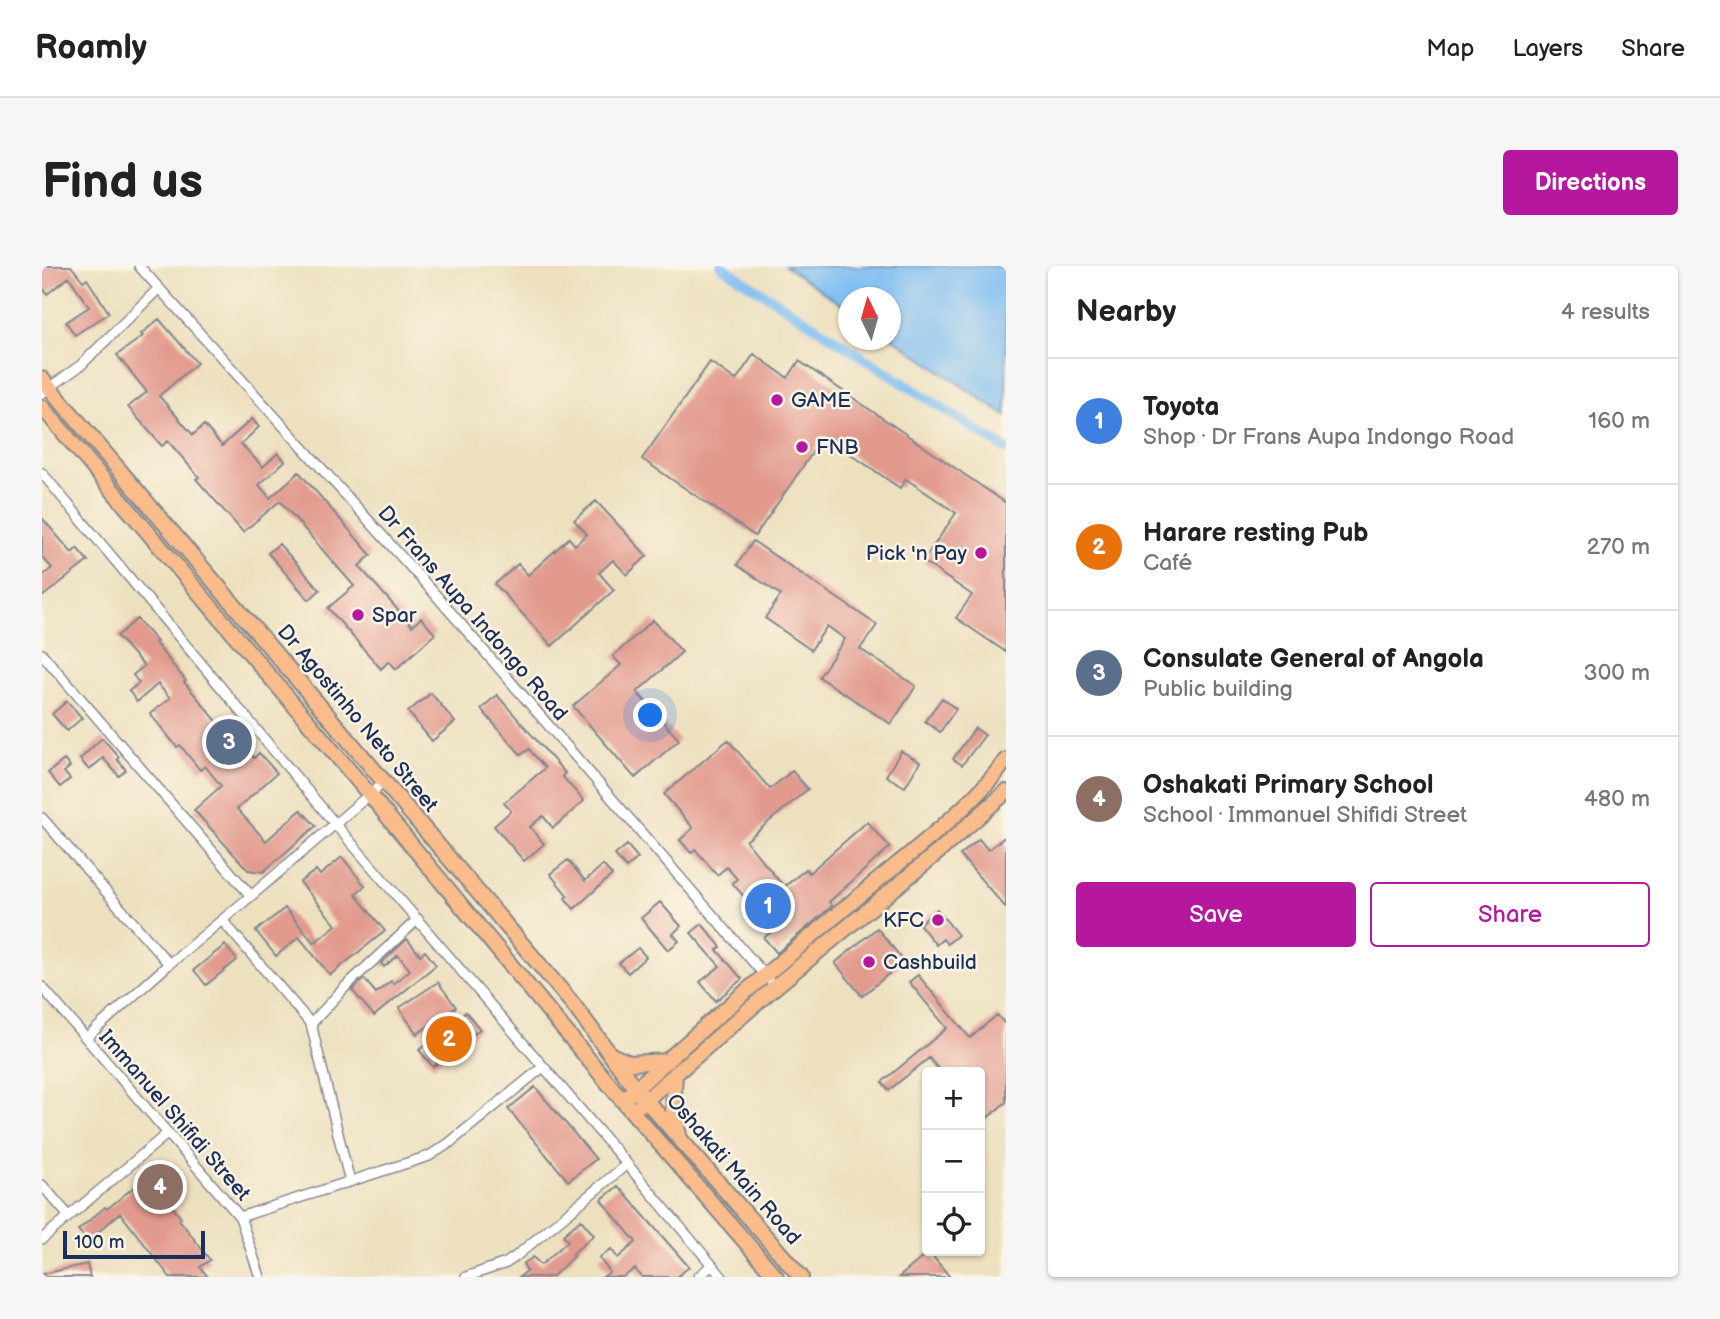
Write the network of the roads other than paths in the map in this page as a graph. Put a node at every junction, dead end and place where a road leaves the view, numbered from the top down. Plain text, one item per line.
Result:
1 (139, 266) edge
2 (159, 288) junction
3 (44, 387) edge
4 (42, 407) edge
5 (42, 473) edge
6 (42, 654) edge
7 (1006, 760) edge
8 (384, 782) junction
9 (1006, 792) edge
10 (370, 794) junction
11 (42, 818) edge
12 (336, 825) junction
13 (251, 896) junction
14 (418, 919) junction
15 (222, 920) junction
16 (169, 964) junction
17 (770, 981) junction
18 (42, 987) edge
19 (312, 1024) junction
20 (86, 1038) junction
21 (610, 1055) junction
22 (543, 1067) junction
23 (671, 1068) junction
24 (641, 1094) junction
25 (628, 1106) junction
26 (168, 1133) junction
27 (680, 1139) junction
28 (628, 1164) junction
29 (349, 1182) junction
30 (42, 1185) edge
31 (68, 1215) junction
32 (240, 1217) junction
33 (42, 1239) edge
34 (712, 1265) junction
35 (260, 1277) edge
36 (466, 1277) edge
37 (698, 1277) edge
38 (722, 1277) edge
39 (776, 1277) edge
40 (801, 1277) edge

1 - 2 street, Dr Frans Aupa Indongo Road
2 - 3 street
2 - 17 street, Dr Frans Aupa Indongo Road
3 - 8 main road, Dr Agostinho Neto Street
4 - 10 main road, Dr Agostinho Neto Street
5 - 12 street
6 - 13 street
7 - 17 main road
8 - 10 street
8 - 21 main road, Dr Agostinho Neto Street
9 - 17 main road
10 - 12 street
10 - 25 main road, Dr Agostinho Neto Street
11 - 16 street
12 - 13 street
12 - 14 street
13 - 15 street
14 - 19 street
14 - 22 street
15 - 16 street
15 - 19 street
16 - 20 street
17 - 23 main road
18 - 20 street, Immanuel Shifidi Street
19 - 29 street
20 - 26 street, Immanuel Shifidi Street
21 - 23 main road
21 - 24 main road, Dr Agostinho Neto Street
22 - 28 street
22 - 29 street
23 - 24 main road
23 - 27 main road
24 - 25 main road
24 - 27 main road, Oshakati Main Road
25 - 39 main road, Oshakati Main Road
26 - 31 street
26 - 32 street, Immanuel Shifidi Street
27 - 40 main road, Oshakati Main Road
28 - 34 street
28 - 36 street
29 - 32 street
30 - 31 street
31 - 33 street
32 - 35 street, Immanuel Shifidi Street
34 - 37 street
34 - 38 street

